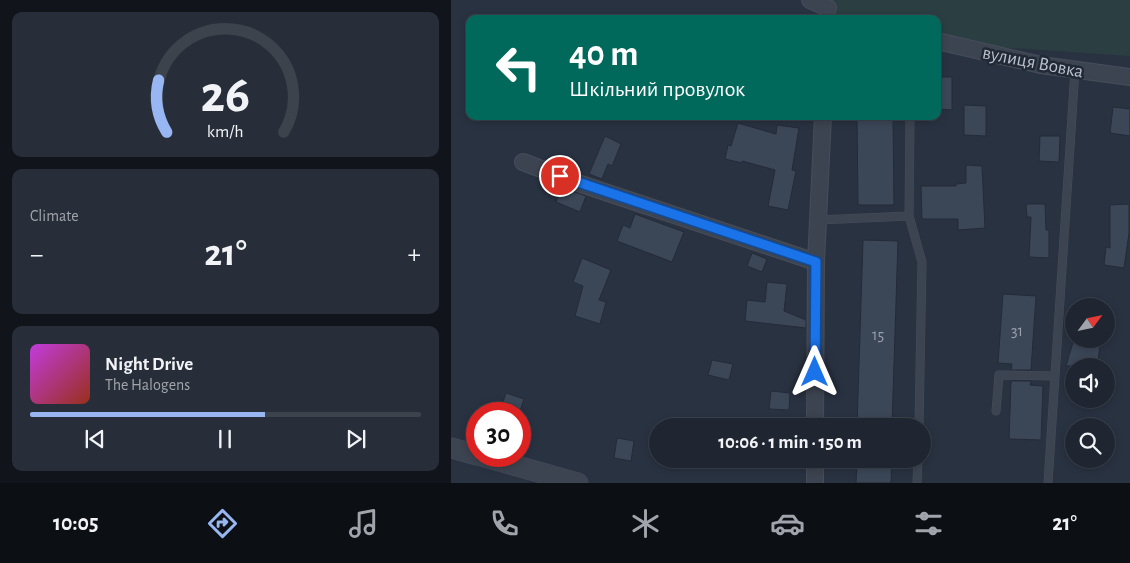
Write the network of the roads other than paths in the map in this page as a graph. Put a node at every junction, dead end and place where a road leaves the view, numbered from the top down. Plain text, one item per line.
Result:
1 (810, 0) edge
2 (829, 8) dead end
3 (941, 42) edge
4 (1075, 70) junction
5 (1130, 77) edge
6 (823, 120) edge
7 (910, 120) edge
8 (523, 162) dead end
9 (909, 216) junction
10 (818, 220) junction
11 (816, 262) junction
12 (1055, 376) junction
13 (997, 411) dead end
14 (815, 418) edge
15 (919, 418) edge
16 (451, 448) edge
17 (466, 452) edge
18 (521, 467) edge
19 (815, 468) edge
20 (918, 468) edge
21 (578, 483) edge
22 (815, 483) edge
23 (917, 483) edge
24 (1048, 483) edge

1 - 2 street
3 - 4 street, вулиця Вовка
4 - 5 street, вулиця Вовка
4 - 12 lane
6 - 10 street
7 - 9 lane
8 - 11 street
9 - 10 lane
9 - 15 lane
10 - 11 street
11 - 14 street
12 - 13 lane
12 - 24 lane
16 - 17 street
18 - 21 street
19 - 22 street
20 - 23 lane

